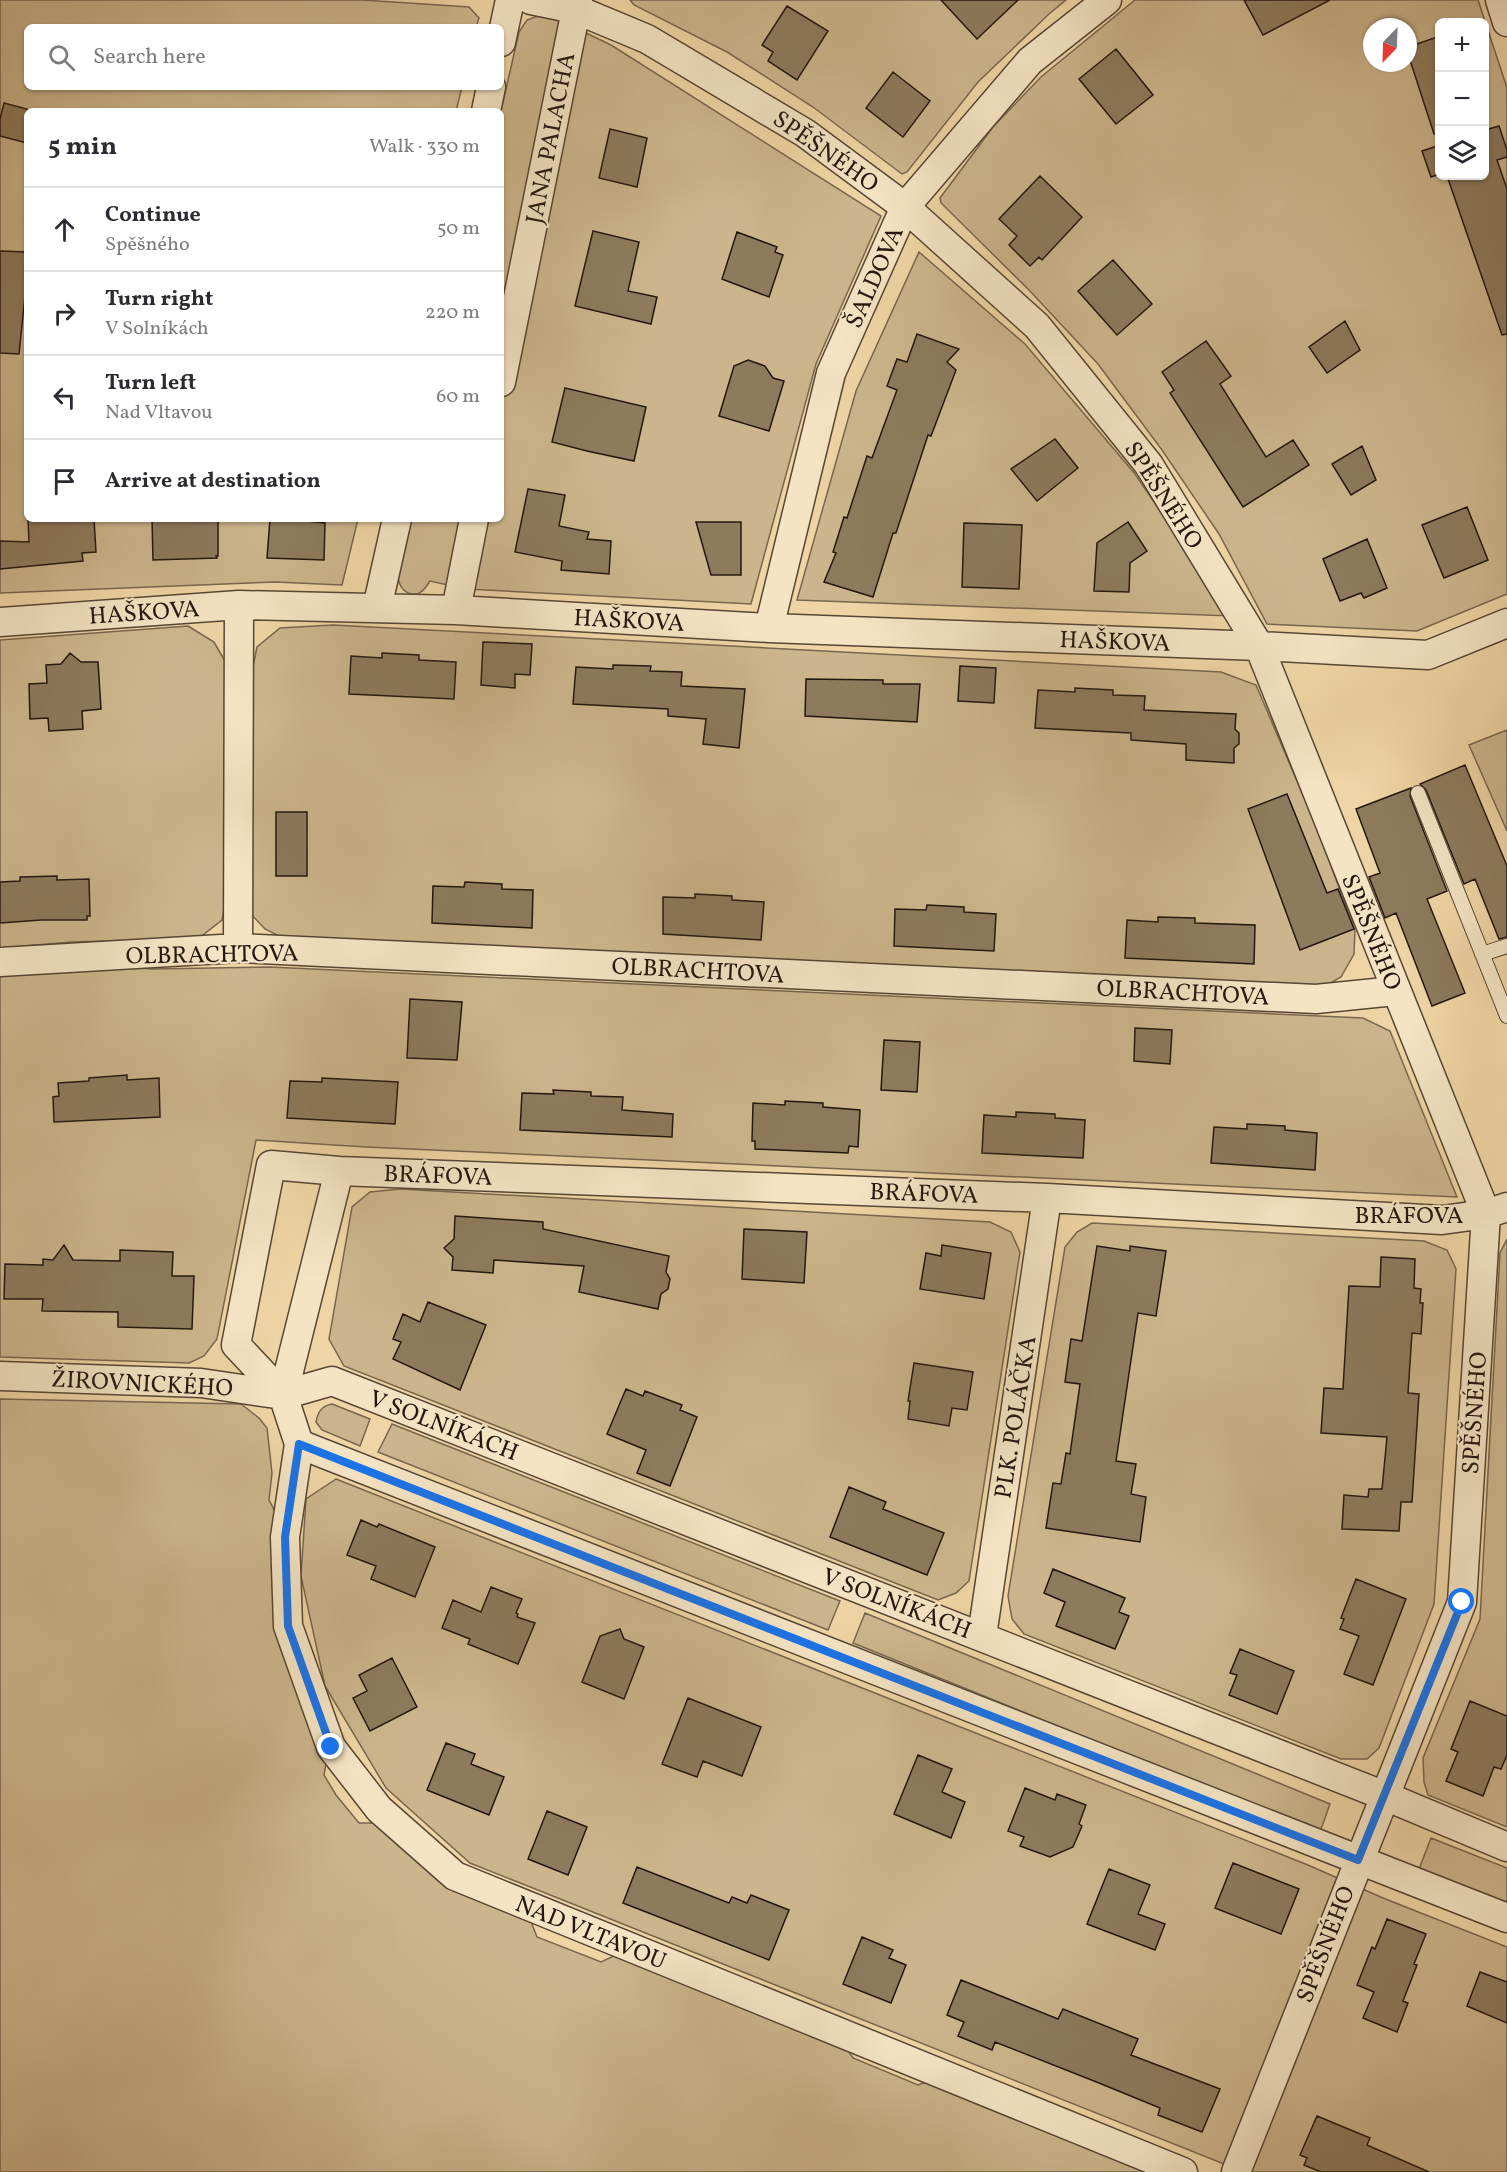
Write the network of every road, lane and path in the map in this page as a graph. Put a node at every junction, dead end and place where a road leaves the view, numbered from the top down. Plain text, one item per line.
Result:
1 (510, 0) edge
2 (531, 0) edge
3 (1107, 0) edge
4 (1500, 0) edge
5 (576, 5) edge
6 (1507, 22) edge
7 (504, 28) edge
8 (490, 90) edge
9 (487, 108) edge
10 (905, 207) junction
11 (504, 367) edge
12 (396, 522) edge
13 (473, 522) edge
14 (239, 605) junction
15 (377, 608) junction
16 (456, 610) junction
17 (0, 622) edge
18 (1507, 623) edge
19 (769, 628) junction
20 (1258, 646) junction
21 (1418, 793) dead end
22 (1507, 946) edge
23 (238, 948) junction
24 (1482, 954) junction
25 (0, 962) edge
26 (1395, 991) junction
27 (1507, 1016) edge
28 (339, 1171) junction
29 (1047, 1198) junction
30 (1497, 1210) edge
31 (0, 1376) edge
32 (283, 1395) junction
33 (299, 1444) junction
34 (982, 1636) junction
35 (1385, 1796) junction
36 (1507, 1847) edge
37 (1358, 1860) junction
38 (1507, 1918) edge
39 (1183, 2172) edge
40 (1236, 2172) edge

1 - 7 street
2 - 5 street, SPĚŠNÉHO
3 - 10 street, ŠALDOVA
4 - 6 street
5 - 10 street, SPĚŠNÉHO
5 - 11 street, JANA PALACHA
8 - 9 street
10 - 19 street, ŠALDOVA
10 - 20 street, SPĚŠNÉHO
12 - 15 street
13 - 16 street
14 - 15 street, HAŠKOVA
14 - 17 street, HAŠKOVA
14 - 23 street
15 - 16 street, HAŠKOVA
16 - 19 street, HAŠKOVA
18 - 20 street, HAŠKOVA
19 - 20 street, HAŠKOVA
20 - 26 street, SPĚŠNÉHO
21 - 24 lane
22 - 24 lane
23 - 25 street, OLBRACHTOVA
23 - 26 street, OLBRACHTOVA
24 - 27 lane
26 - 30 street, SPĚŠNÉHO
28 - 29 street, BRÁFOVA
28 - 32 street
28 - 32 street
29 - 30 street, BRÁFOVA
29 - 34 street, PLK. POLÁČKA
30 - 35 street, SPĚŠNÉHO
31 - 32 street, ŽIROVNICKÉHO
32 - 33 street
32 - 34 street, V SOLNÍKÁCH
33 - 37 street
33 - 39 street, NAD VLTAVOU
34 - 35 street, V SOLNÍKÁCH
35 - 36 street, V SOLNÍKÁCH
35 - 37 street, SPĚŠNÉHO
37 - 38 street
37 - 40 street, SPĚŠNÉHO

